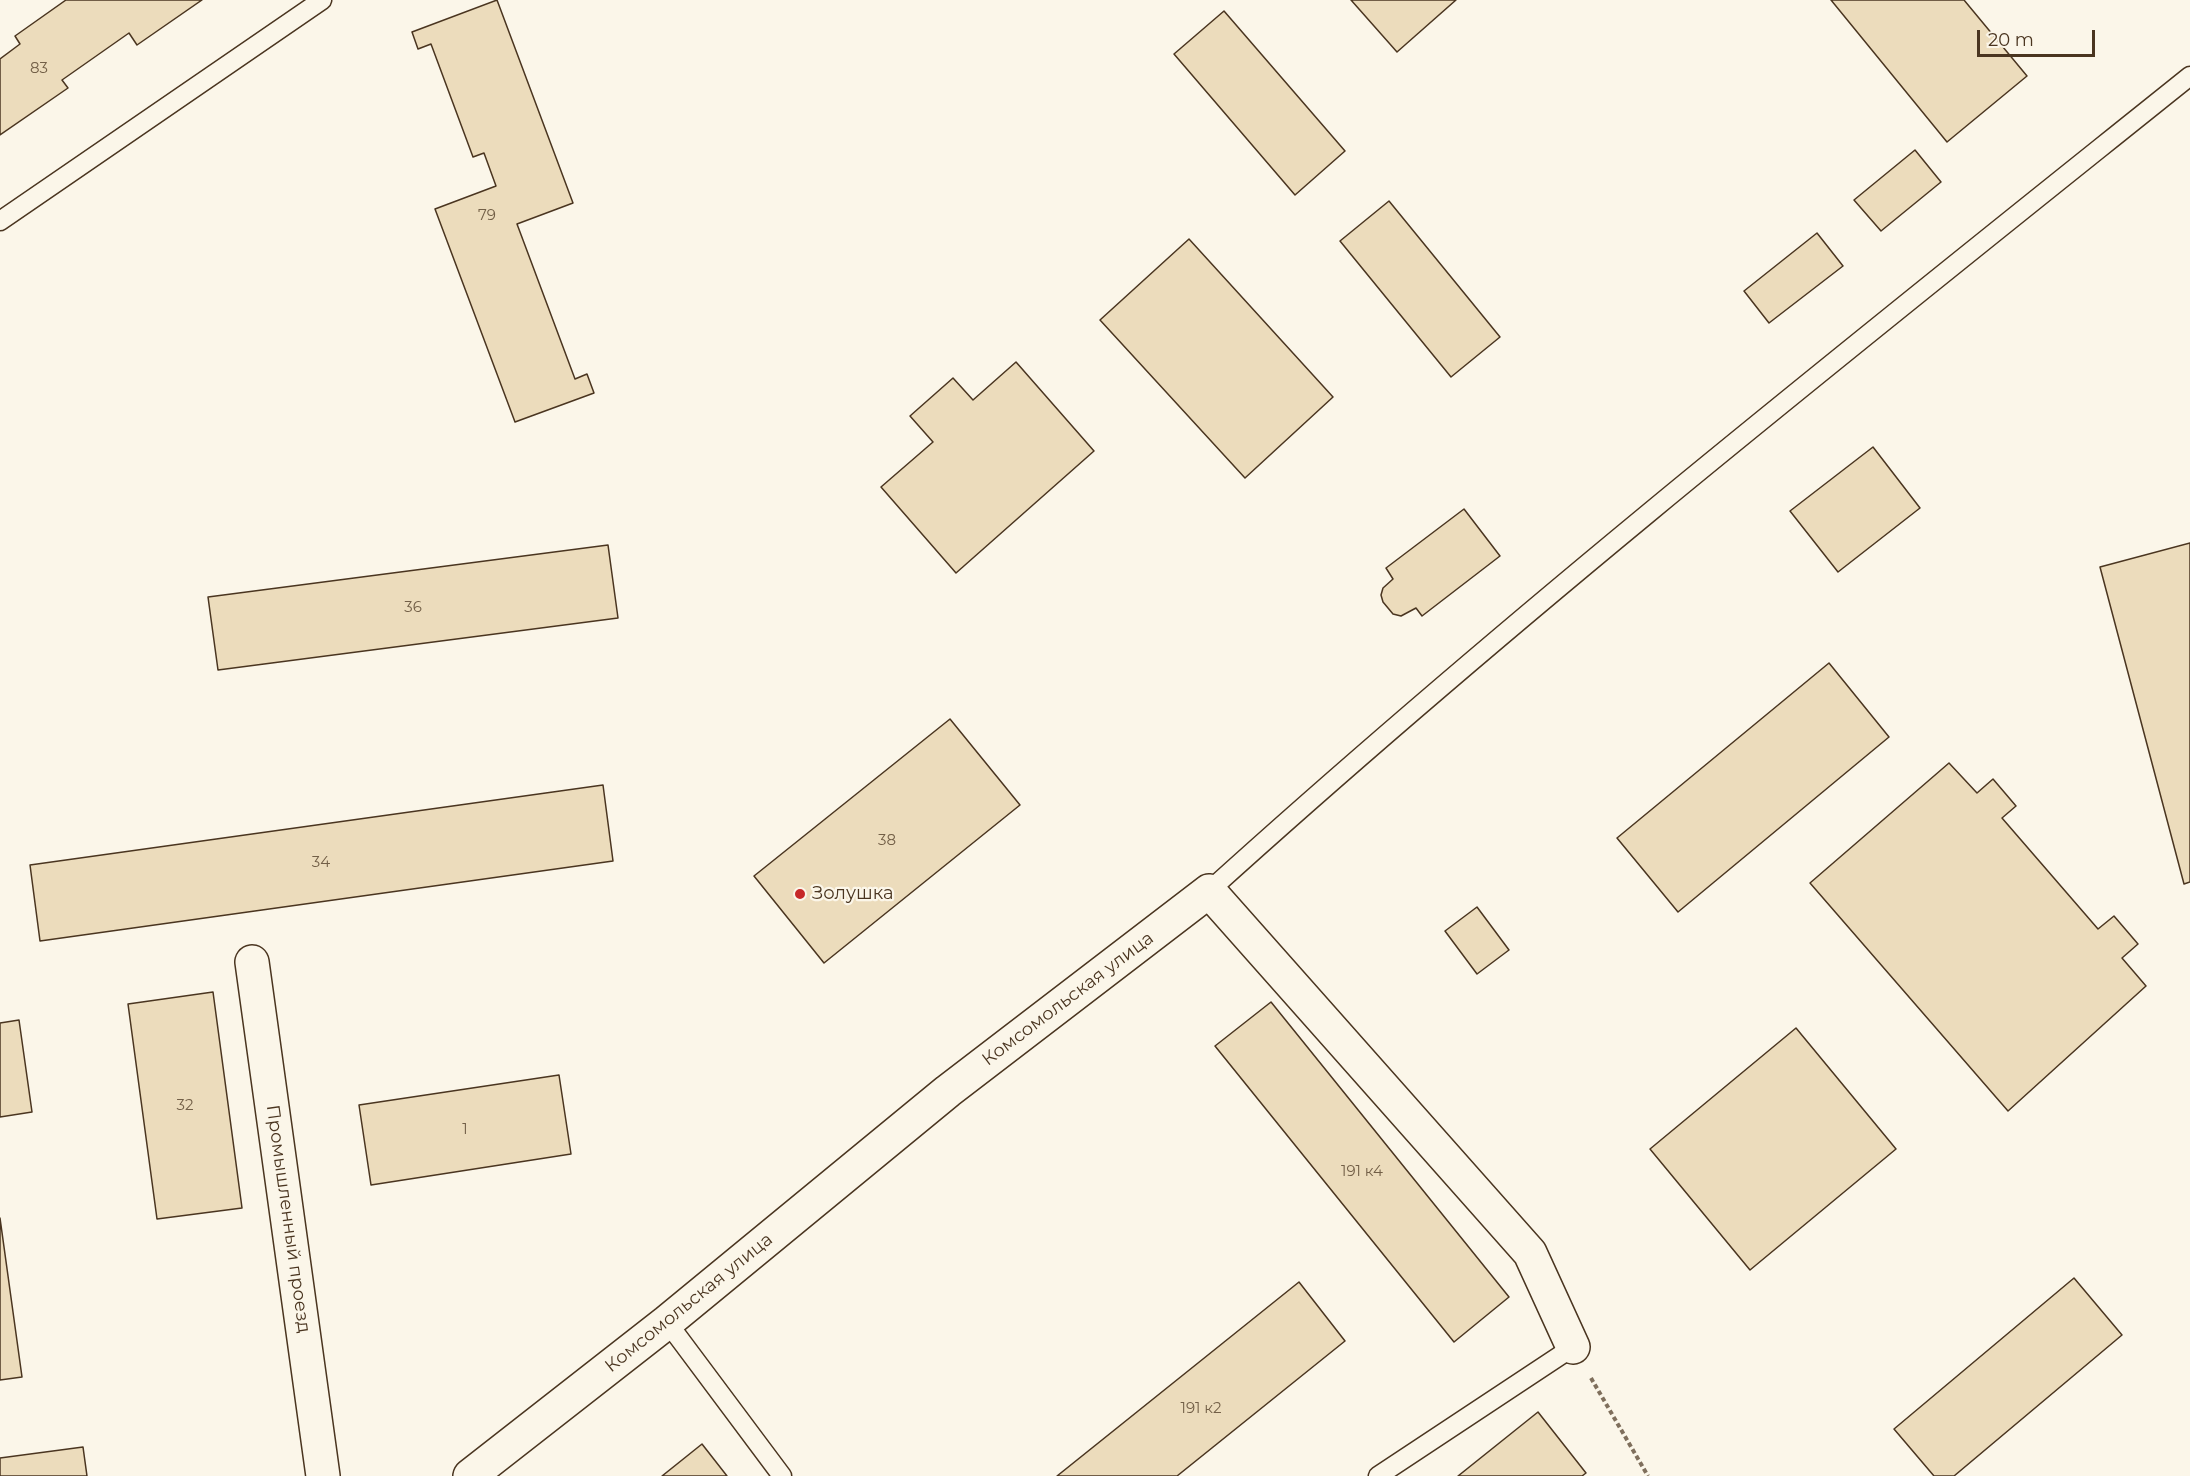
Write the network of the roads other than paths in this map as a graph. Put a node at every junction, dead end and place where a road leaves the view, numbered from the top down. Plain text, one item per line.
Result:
1 (322, 0) edge
2 (2190, 76) edge
3 (0, 220) edge
4 (1209, 891) junction
5 (252, 962) dead end
6 (667, 1322) junction
7 (1573, 1347) joint
8 (323, 1476) edge
9 (470, 1476) edge
10 (782, 1476) edge
11 (1378, 1476) edge

1 - 3 lane
2 - 4 lane
4 - 6 street, Комсомольская улица
4 - 7 street
5 - 8 street, Промышленный проезд
6 - 9 street, Комсомольская улица
6 - 10 lane
7 - 11 lane

